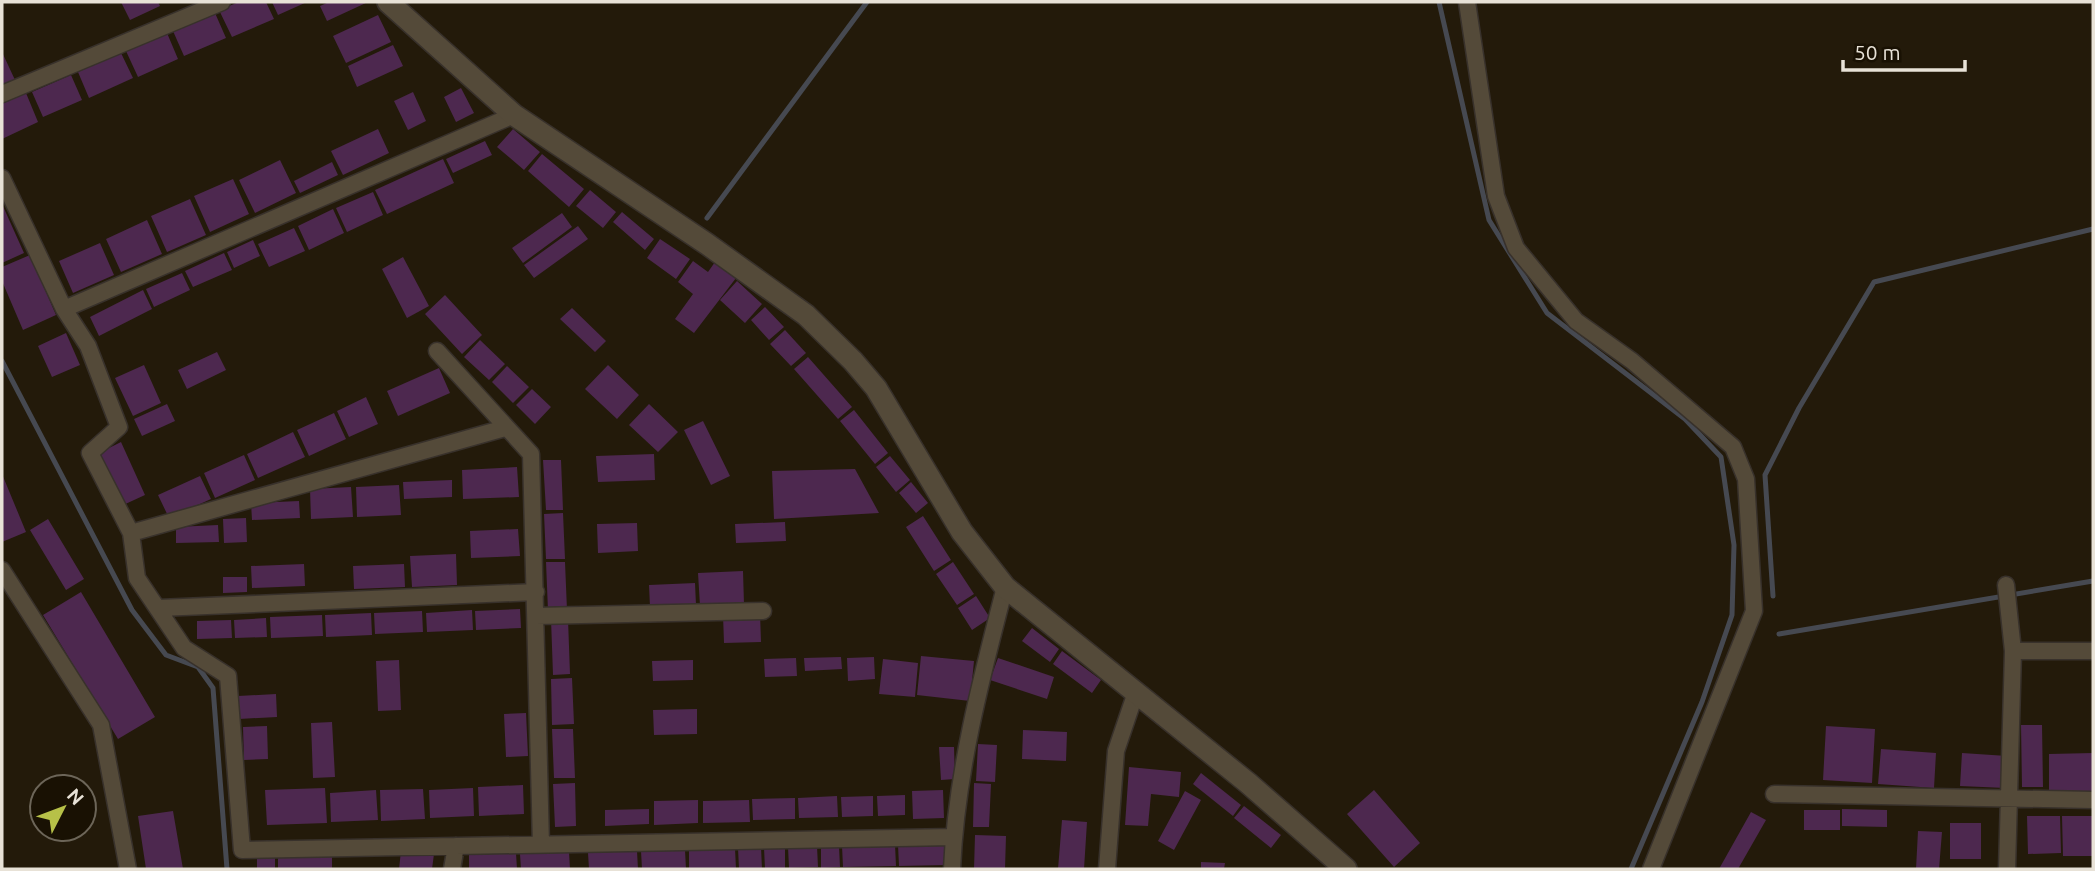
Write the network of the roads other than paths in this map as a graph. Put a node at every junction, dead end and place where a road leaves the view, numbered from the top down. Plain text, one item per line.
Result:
1 (222, 2) edge
2 (388, 2) edge
3 (1467, 2) edge
4 (2, 94) edge
5 (514, 116) junction
6 (2, 178) edge
7 (64, 309) junction
8 (437, 351) dead end
9 (505, 428) junction
10 (131, 533) junction
11 (2, 570) edge
12 (2006, 585) dead end
13 (1005, 587) junction
14 (536, 592) junction
15 (159, 608) junction
16 (762, 611) dead end
17 (536, 616) junction
18 (2013, 651) junction
19 (2093, 651) edge
20 (1136, 692) junction
21 (1774, 794) dead end
22 (2009, 799) junction
23 (2093, 800) edge
24 (953, 837) junction
25 (541, 845) junction
26 (456, 846) junction
27 (128, 869) edge
28 (452, 869) edge
29 (952, 869) edge
30 (1107, 869) edge
31 (1346, 869) edge
32 (1651, 869) edge
33 (2007, 869) edge

1 - 4 street
2 - 5 street
3 - 32 street
5 - 7 street
5 - 13 street
6 - 7 street
7 - 10 street
8 - 9 street
9 - 10 street
9 - 14 street
10 - 15 street
11 - 27 street
12 - 18 street
13 - 20 street
13 - 24 street
14 - 15 street
14 - 17 street
15 - 26 street
16 - 17 street
17 - 25 street
18 - 19 street
18 - 22 street
20 - 30 street
20 - 31 street
21 - 22 street
22 - 23 street
22 - 33 street
24 - 25 street
24 - 29 street
25 - 26 street
26 - 28 street

